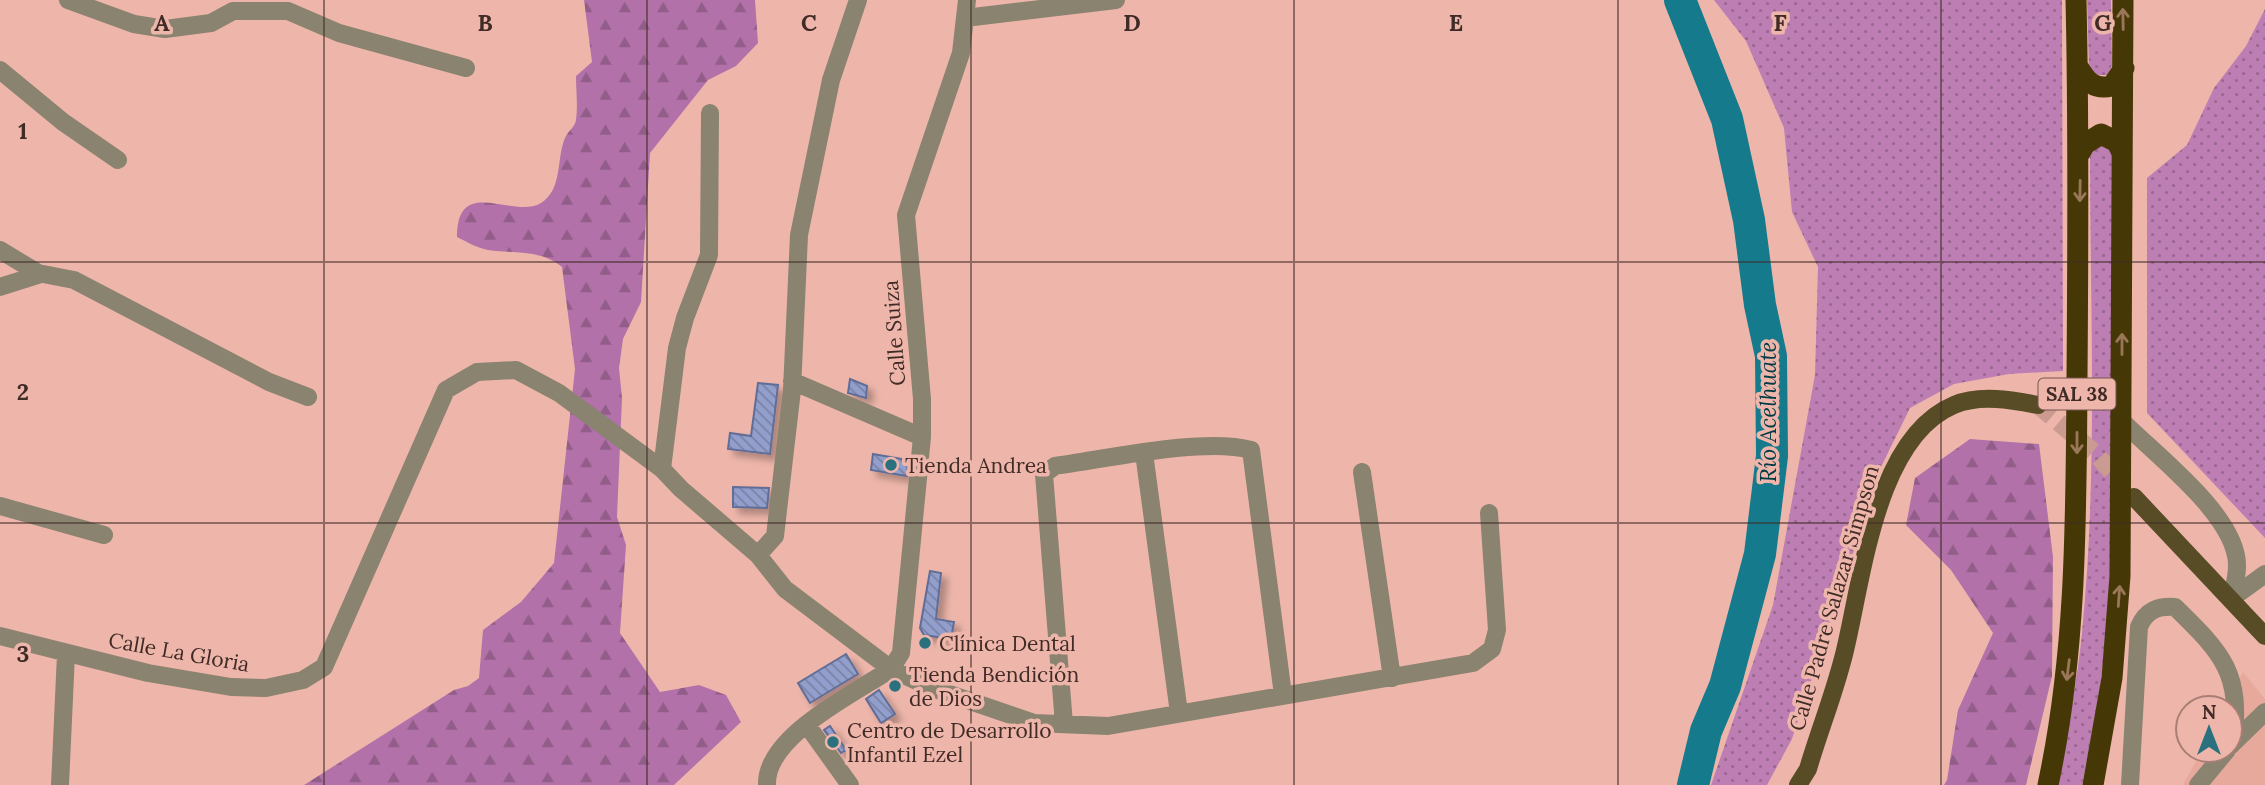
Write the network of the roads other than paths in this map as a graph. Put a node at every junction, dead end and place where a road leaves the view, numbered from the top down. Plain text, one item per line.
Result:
1 (68, 0) edge
2 (858, 0) edge
3 (1116, 0) edge
4 (2076, 0) edge
5 (2123, 0) edge
6 (966, 9) edge
7 (2078, 67) junction
8 (466, 68) dead end
9 (2124, 68) junction
10 (0, 69) edge
11 (710, 113) dead end
12 (2080, 153) junction
13 (2122, 153) junction
14 (118, 160) dead end
15 (0, 250) edge
16 (41, 274) junction
17 (0, 286) edge
18 (792, 381) junction
19 (308, 397) dead end
20 (2038, 405) tunnel mouth
21 (2122, 420) junction
22 (922, 437) junction
23 (1144, 453) junction
24 (662, 469) junction
25 (1362, 472) dead end
26 (2134, 497) tunnel mouth
27 (0, 506) edge
28 (1489, 513) dead end
29 (104, 536) dead end
30 (758, 555) junction
31 (2265, 575) edge
32 (2232, 598) junction
33 (0, 636) edge
34 (2265, 636) edge
35 (66, 654) junction
36 (891, 669) junction
37 (1392, 678) junction
38 (2233, 694) edge
39 (1283, 695) junction
40 (1179, 713) junction
41 (2265, 713) edge
42 (1064, 724) junction
43 (807, 725) junction
44 (2244, 733) edge
45 (2216, 764) edge
46 (60, 785) edge
47 (767, 785) edge
48 (850, 785) edge
49 (1798, 785) edge
50 (2048, 785) edge
51 (2093, 785) edge
52 (2130, 785) edge
53 (2198, 785) edge

1 - 8 street
2 - 18 street
3 - 6 street
4 - 7 highway, SAL 38
9 -> 5 highway, SAL 38
6 - 22 street, Calle Suiza
7 - 9 highway
7 - 12 highway, SAL 38
9 - 13 highway, SAL 38
10 - 14 street
11 - 24 street
12 - 13 highway
12 -> 50 highway, SAL 38
21 -> 13 highway, SAL 38
15 - 16 street
16 - 17 street
16 - 19 street
18 - 22 street
18 - 30 street
20 - 49 main road, Calle Padre Salazar Simpson
21 - 32 street
51 -> 21 highway, SAL 38
22 - 36 street, Calle Suiza
23 - 39 street
23 - 40 street
23 - 42 street
24 - 30 street, Calle La Gloria
24 - 35 street, Calle La Gloria
25 - 37 street
26 - 32 main road
27 - 29 street
28 - 37 street, Calle La Gloria
30 - 36 street, Calle La Gloria
31 - 32 street
32 - 34 main road
33 - 35 street, Calle La Gloria
35 - 46 street
36 - 42 street, Calle La Gloria
36 - 43 street
37 - 39 street, Calle La Gloria
38 - 52 street
39 - 40 street, Calle La Gloria
40 - 42 street, Calle La Gloria
41 - 44 street
43 - 47 street
43 - 48 street
45 - 53 street

